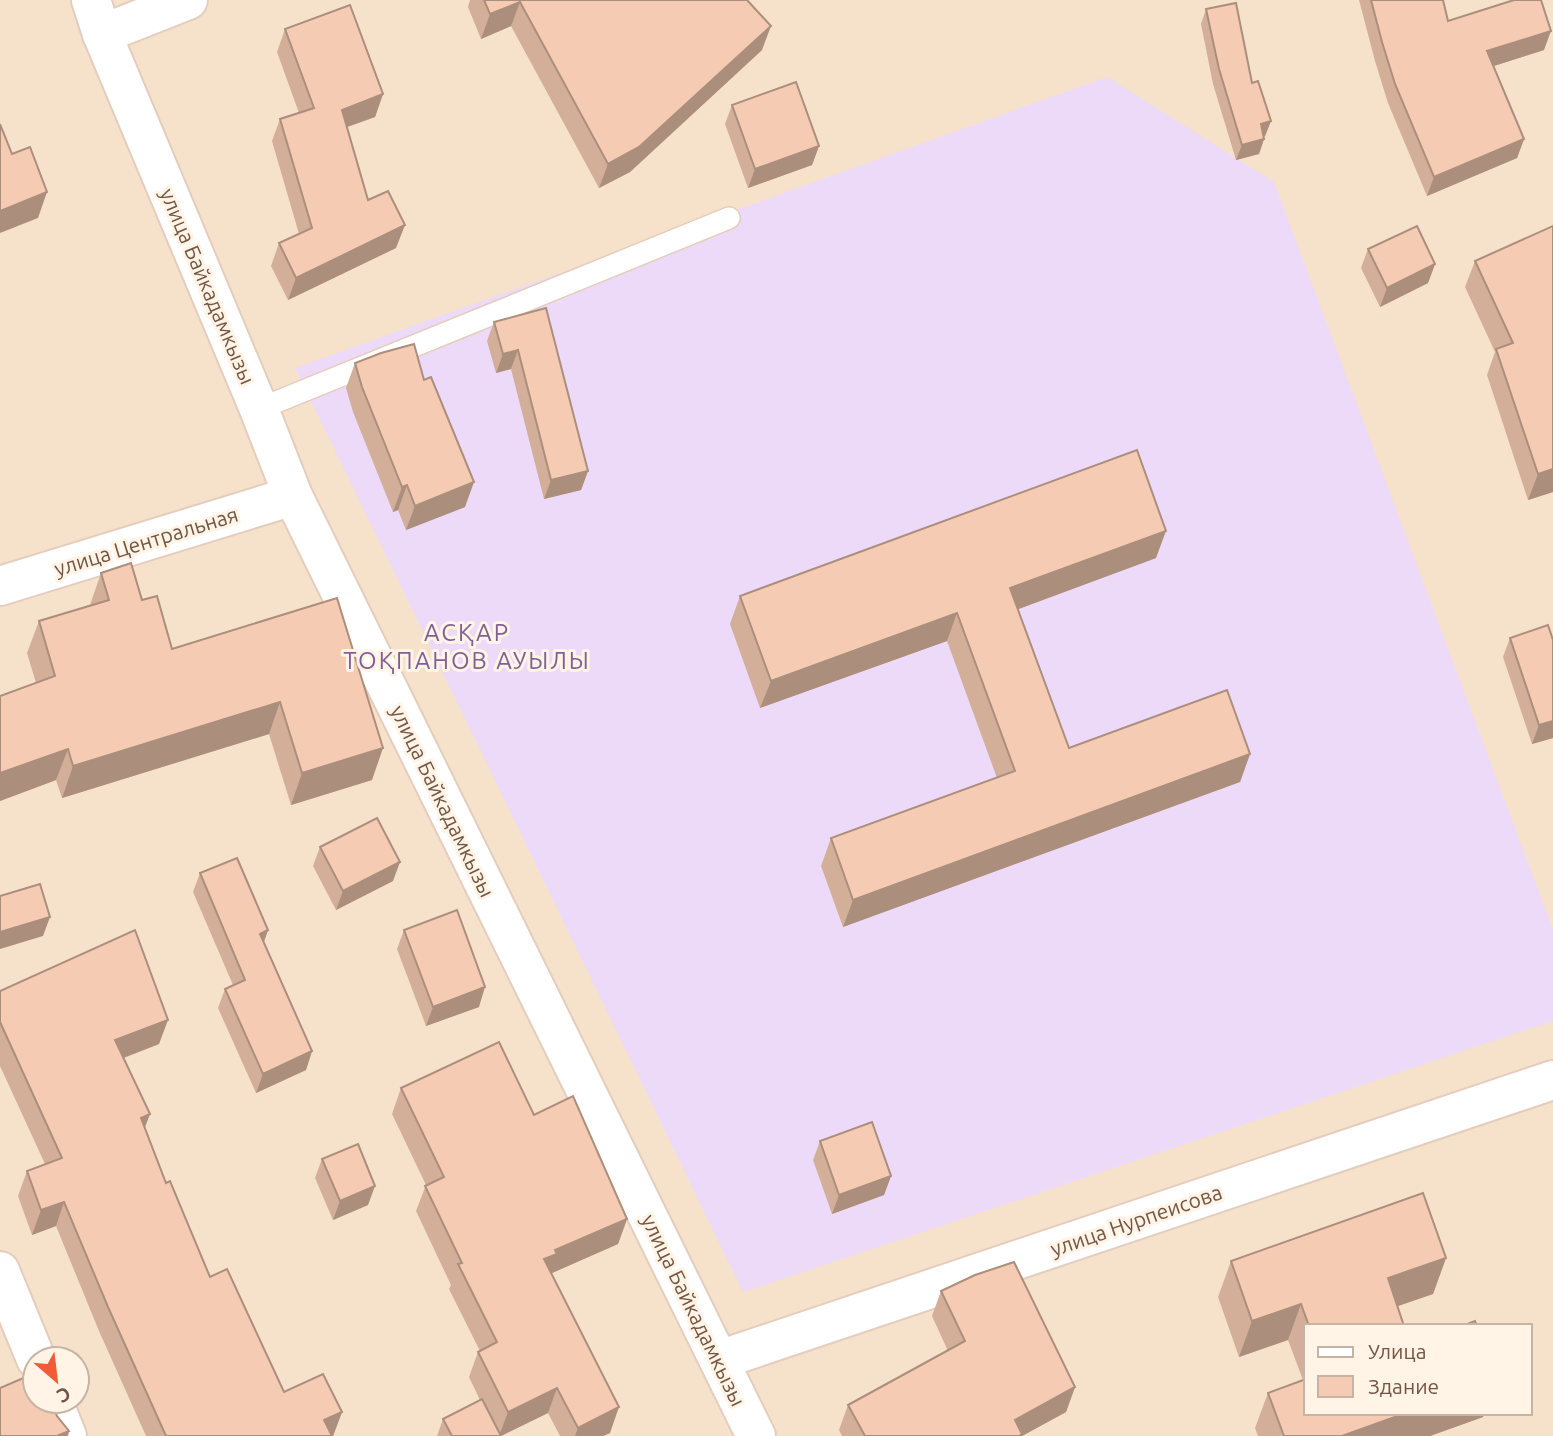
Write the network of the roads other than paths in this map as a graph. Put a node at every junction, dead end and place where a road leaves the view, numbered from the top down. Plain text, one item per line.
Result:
1 (188, 0) edge
2 (97, 17) edge
3 (729, 218) dead end
4 (259, 409) junction
5 (293, 496) junction
6 (0, 586) edge
7 (1553, 1080) edge
8 (0, 1271) edge
9 (30, 1345) edge
10 (719, 1360) junction
11 (59, 1415) edge
12 (67, 1436) edge
13 (756, 1436) edge

1 - 2 street
2 - 4 street, улица Байкадамкызы
3 - 4 lane
4 - 5 street, улица Байкадамкызы
5 - 6 street, улица Центральная
5 - 10 street, улица Байкадамкызы
7 - 10 street, улица Нурпеисова
8 - 9 street
10 - 13 street, улица Байкадамкызы
11 - 12 street

